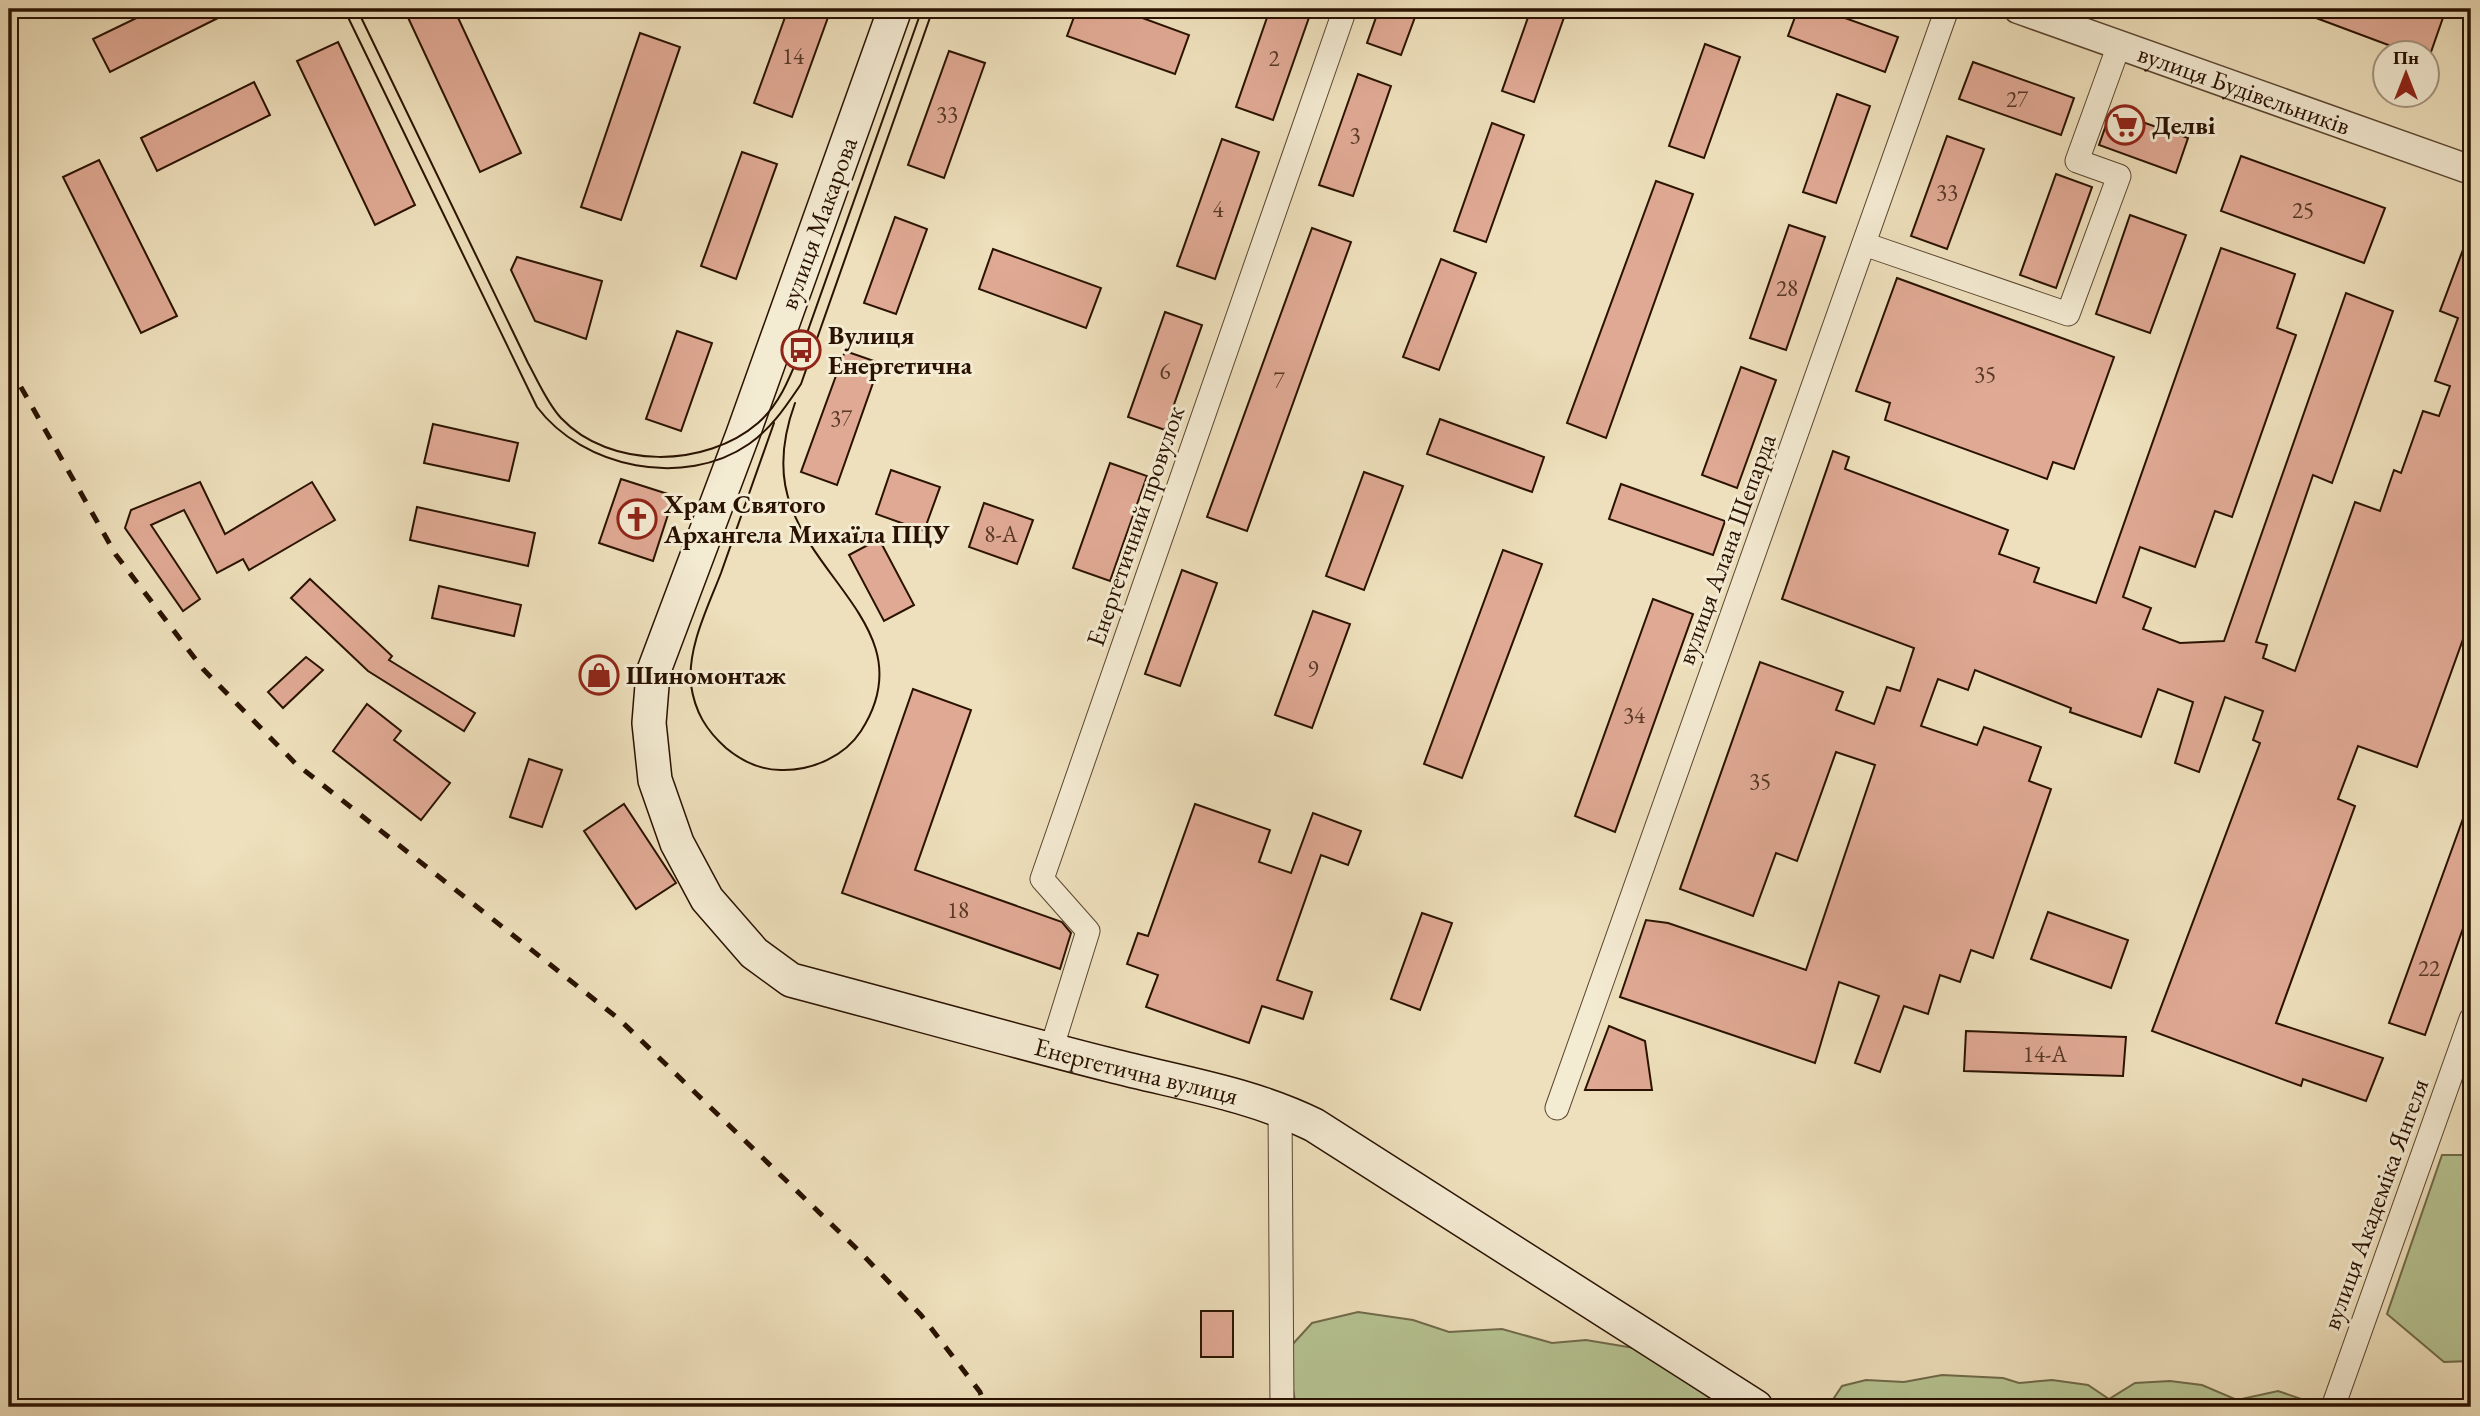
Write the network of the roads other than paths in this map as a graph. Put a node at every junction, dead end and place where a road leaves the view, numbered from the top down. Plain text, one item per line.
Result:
1 (895, 9) edge
2 (1345, 9) edge
3 (1947, 9) edge
4 (2018, 9) edge
5 (2119, 45) junction
6 (2471, 170) edge
7 (1864, 244) junction
8 (653, 673) joint
9 (2471, 1019) edge
10 (1051, 1050) junction
11 (1280, 1108) junction
12 (1557, 1108) dead end
13 (1282, 1407) edge
14 (1756, 1407) edge
15 (2333, 1407) edge

1 - 8 main road, вулиця Макарова
2 - 10 street, Енергетичний провулок
3 - 7 street, вулиця Алана Шепарда
4 - 5 street, вулиця Будівельників
5 - 6 street, вулиця Будівельників
5 - 7 street
7 - 12 street, вулиця Алана Шепарда
8 - 10 main road, Енергетична вулиця
9 - 15 street, вулиця Академіка Янгеля
10 - 11 main road, Енергетична вулиця
11 - 13 street
11 - 14 main road, Енергетична вулиця

